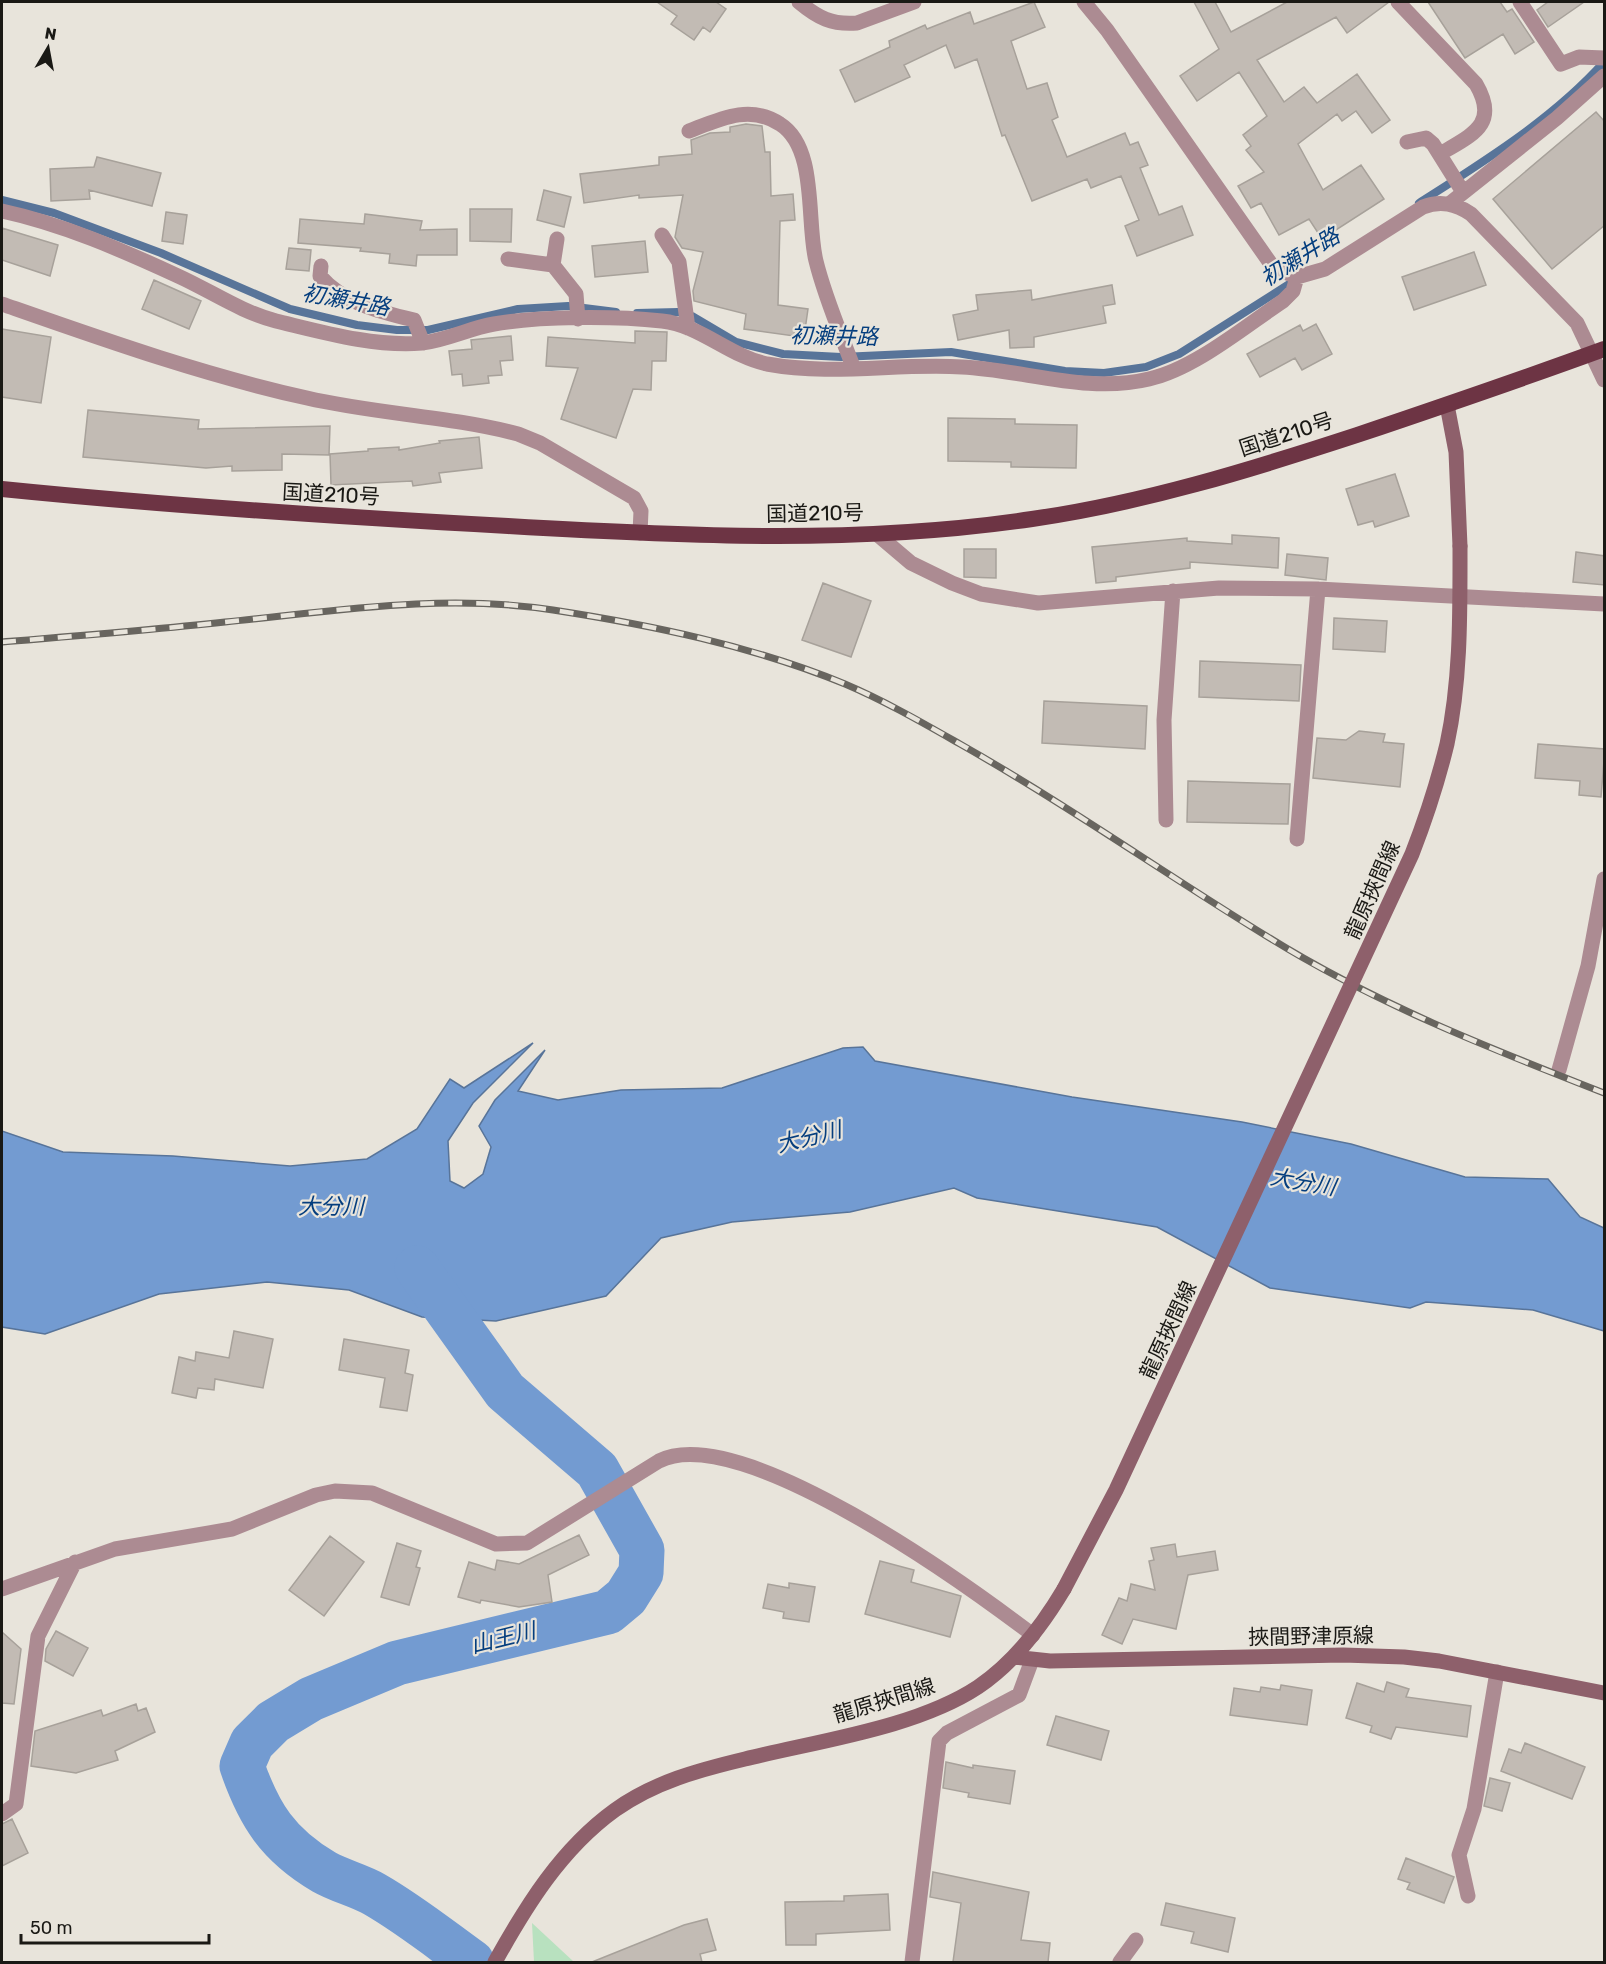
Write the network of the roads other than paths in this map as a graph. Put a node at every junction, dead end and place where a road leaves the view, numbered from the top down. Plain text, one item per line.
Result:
1 (799, 2) edge
2 (914, 2) edge
3 (1084, 2) edge
4 (1398, 2) edge
5 (1520, 2) edge
6 (1605, 58) edge
7 (1605, 76) edge
8 (689, 131) dead end
9 (1407, 142) dead end
10 (1440, 154) junction
11 (1463, 192) junction
12 (1449, 204) junction
13 (2, 211) edge
14 (662, 235) dead end
15 (557, 239) dead end
16 (508, 260) dead end
17 (553, 265) junction
18 (321, 266) dead end
19 (1297, 277) junction
20 (2, 304) edge
21 (578, 319) junction
22 (688, 328) junction
23 (423, 342) junction
24 (1599, 351) edge
25 (854, 369) junction
26 (1605, 380) edge
27 (1447, 405) junction
28 (2, 489) edge
29 (640, 533) junction
30 (878, 535) junction
31 (1318, 589) junction
32 (1173, 591) junction
33 (1605, 604) edge
34 (1166, 820) dead end
35 (1297, 838) dead end
36 (1605, 879) edge
37 (1598, 951) edge
38 (1559, 1070) dead end
39 (75, 1562) junction
40 (2, 1590) edge
41 (1033, 1635) junction
42 (1014, 1657) junction
43 (1032, 1660) junction
44 (1497, 1672) junction
45 (1605, 1693) edge
46 (2, 1814) edge
47 (1468, 1896) dead end
48 (1136, 1940) dead end
49 (495, 1962) edge
50 (912, 1962) edge
51 (1120, 1962) edge

1 - 2 street
3 - 19 street
4 - 10 street
5 - 6 street
7 - 11 street
8 - 25 street
9 - 10 street
10 - 11 street
11 - 12 street
12 - 19 street
12 - 24 street
13 - 23 street
14 - 22 street
15 - 17 street
16 - 17 street
17 - 21 street
18 - 23 street
19 - 25 street
20 - 29 street
21 - 22 street
21 - 23 street
22 - 25 street
24 - 26 street
24 - 27 highway, 国道210号
27 - 30 highway, 国道210号
27 - 41 main road, 龍原挾間線, bridge
28 - 29 highway, 国道210号
29 - 30 highway, 国道210号
30 - 32 street
31 - 32 street
31 - 33 street
31 - 35 street
32 - 34 street
36 - 37 street
37 - 38 street
39 - 40 street
39 - 41 street
39 - 46 street
41 - 42 main road, 龍原挾間線
42 - 43 main road, 挾間野津原線
42 - 49 main road, 龍原挾間線
43 - 44 main road, 挾間野津原線
43 - 50 street
44 - 45 main road, 挾間野津原線
44 - 47 street
48 - 51 street

